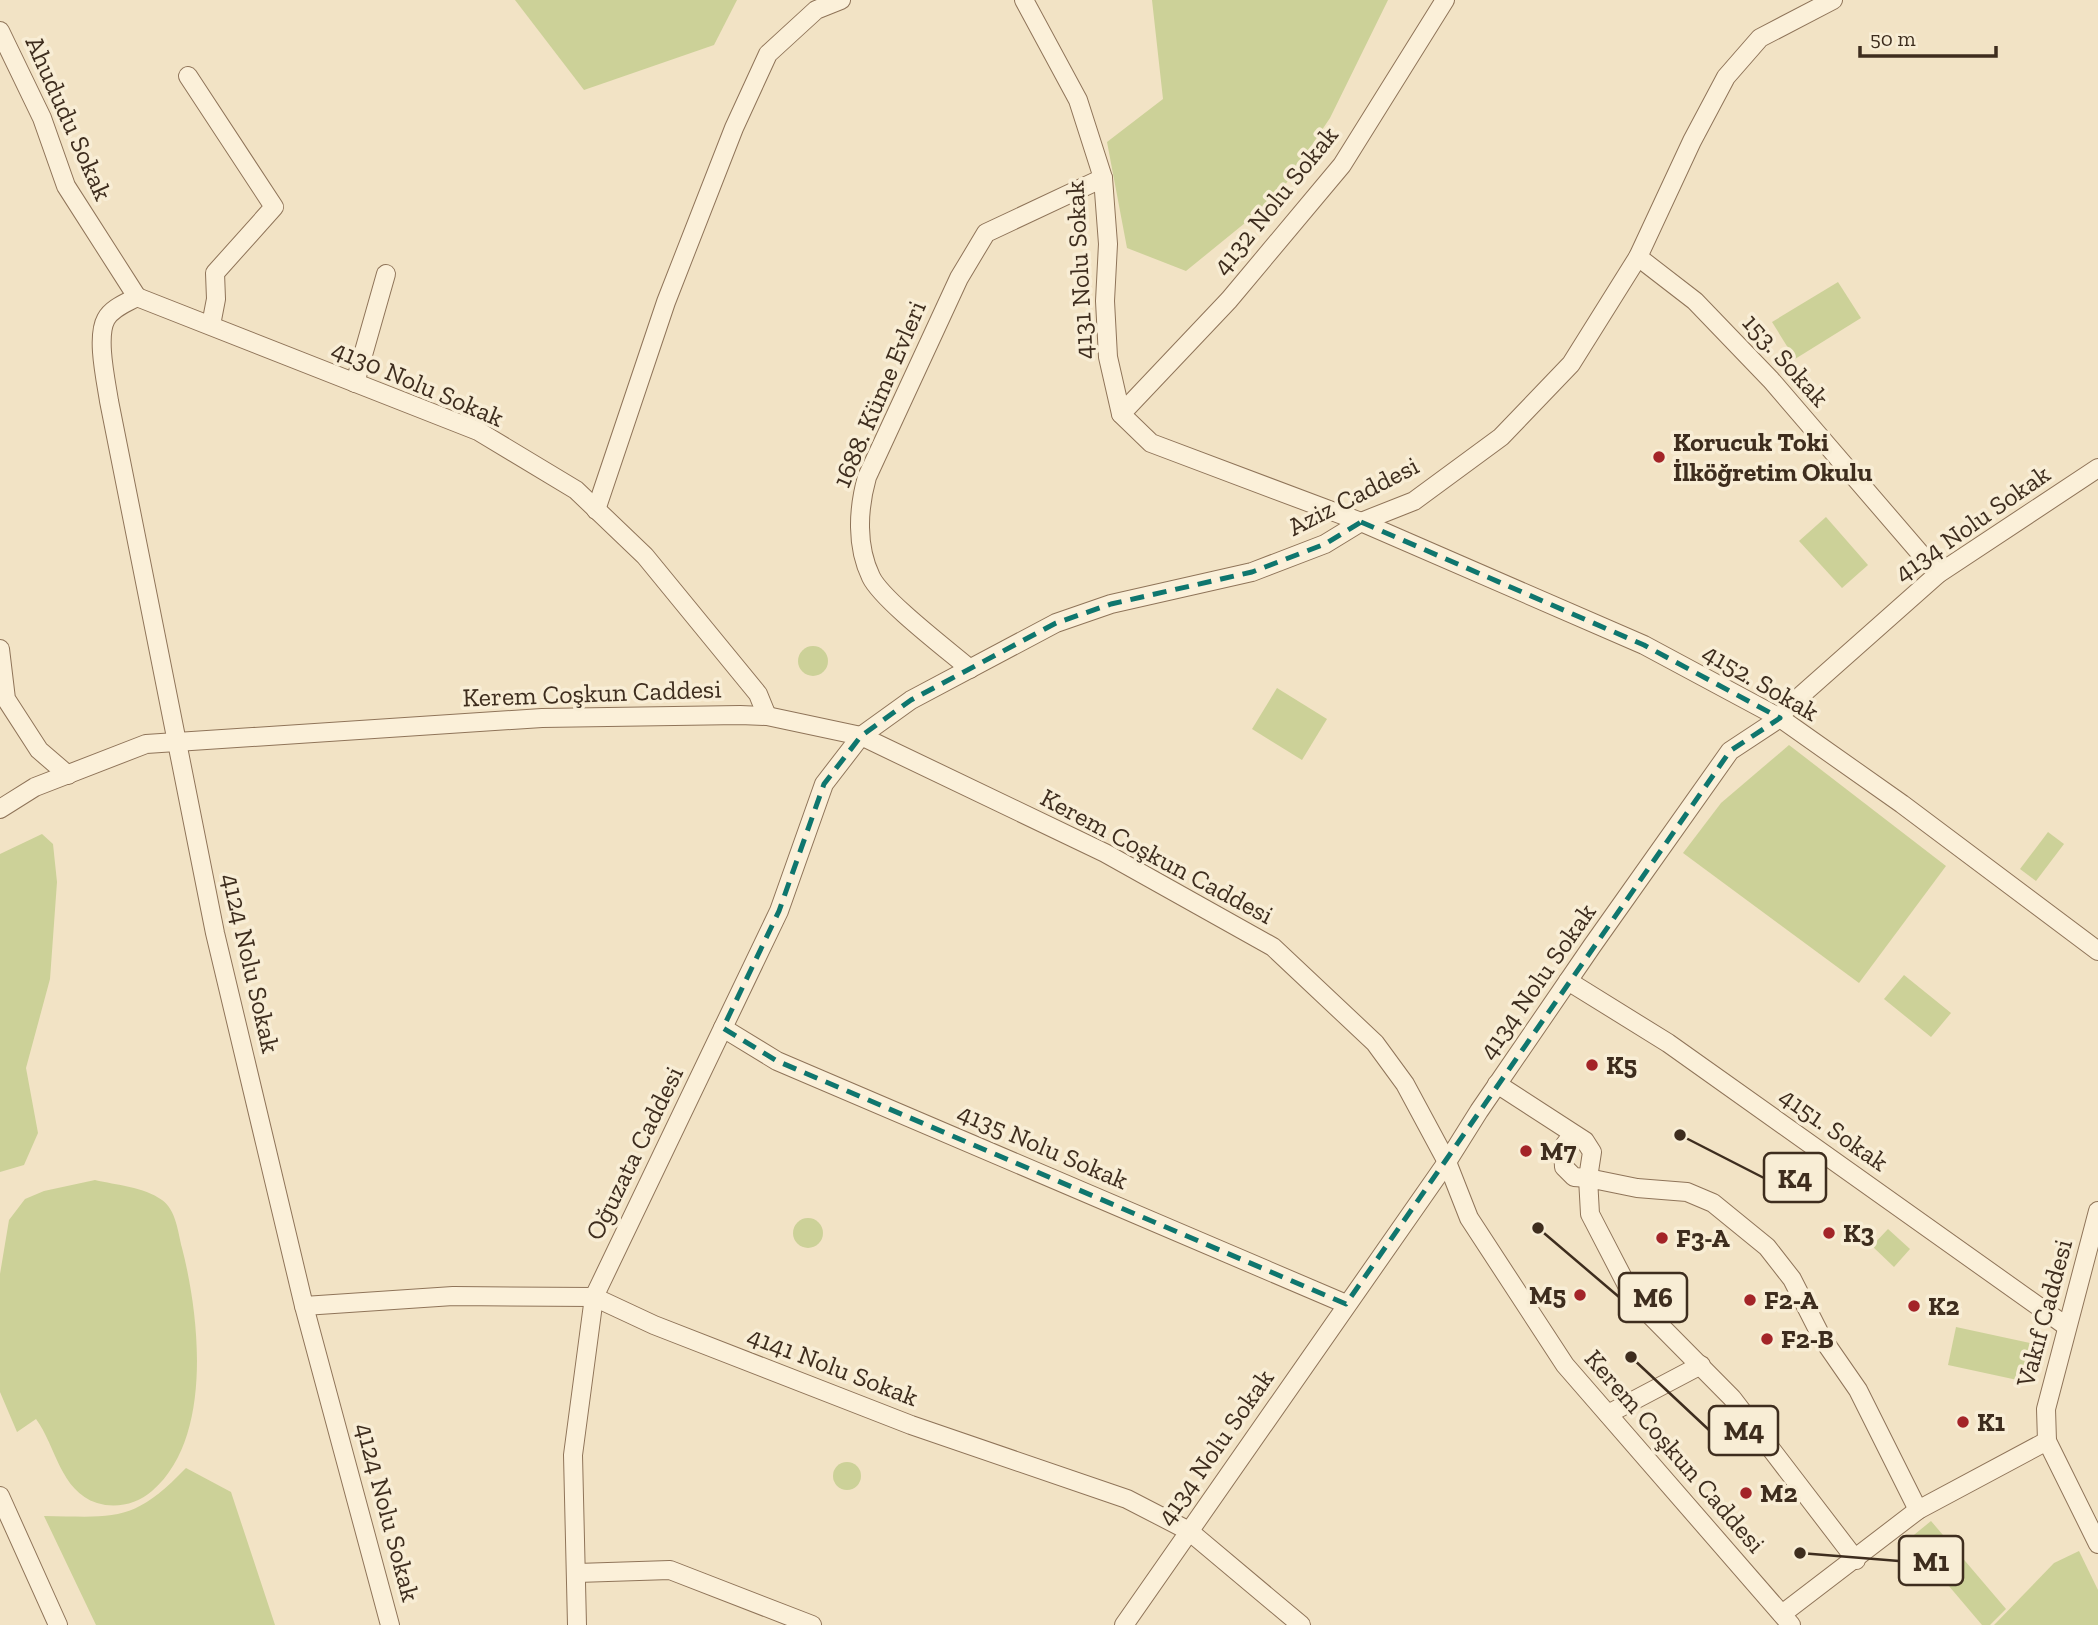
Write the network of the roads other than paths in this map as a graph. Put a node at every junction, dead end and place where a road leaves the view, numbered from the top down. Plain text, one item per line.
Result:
1 (841, 0) edge
2 (1024, 0) edge
3 (1446, 0) edge
4 (1833, 0) edge
5 (0, 32) edge
6 (188, 76) dead end
7 (1103, 178) junction
8 (1638, 257) junction
9 (386, 274) dead end
10 (137, 297) junction
11 (211, 325) junction
12 (355, 383) junction
13 (1121, 414) junction
14 (2098, 468) edge
15 (596, 510) junction
16 (1361, 522) junction
17 (1938, 574) junction
18 (0, 649) edge
19 (971, 669) junction
20 (767, 716) junction
21 (1780, 718) junction
22 (860, 736) junction
23 (177, 742) junction
24 (68, 775) junction
25 (0, 809) edge
26 (2098, 951) edge
27 (1568, 981) junction
28 (723, 1028) junction
29 (1497, 1084) junction
30 (1572, 1135) junction
31 (1447, 1162) junction
32 (1588, 1178) junction
33 (2098, 1211) edge
34 (594, 1297) junction
35 (1346, 1304) junction
36 (304, 1306) junction
37 (2066, 1326) junction
38 (1701, 1366) junction
39 (1608, 1414) junction
40 (2047, 1441) junction
41 (0, 1496) edge
42 (1918, 1510) junction
43 (1189, 1531) junction
44 (2098, 1544) edge
45 (1856, 1560) junction
46 (577, 1573) junction
47 (1787, 1620) edge
48 (58, 1625) edge
49 (390, 1625) edge
50 (577, 1625) edge
51 (812, 1625) edge
52 (1124, 1625) edge
53 (1301, 1625) edge

1 - 15 street
2 - 7 street, 4131 Nolu Sokak
3 - 13 street, 4132 Nolu Sokak
4 - 8 street, Aziz Caddesi
5 - 10 street, Ahududu Sokak
6 - 11 street
7 - 13 street, 4131 Nolu Sokak
7 - 19 street, 1688. Küme Evleri
8 - 16 street, Aziz Caddesi
8 - 17 street, 153. Sokak
9 - 12 street
10 - 11 street, 4130 Nolu Sokak
10 - 23 street, 4124 Nolu Sokak
11 - 12 street, 4130 Nolu Sokak
12 - 15 street, 4130 Nolu Sokak
13 - 16 street
14 - 17 street, 4134 Nolu Sokak
15 - 20 street, 4130 Nolu Sokak
16 - 19 street, Aziz Caddesi
16 - 21 street, 4152. Sokak
17 - 21 street, 4134 Nolu Sokak
18 - 24 street
19 - 22 street, Aziz Caddesi
20 - 22 street, Kerem Coşkun Caddesi
20 - 23 street, Kerem Coşkun Caddesi
21 - 26 street, 4152. Sokak
21 - 27 street, 4134 Nolu Sokak
22 - 28 street, Oğuzata Caddesi
22 - 31 street, Kerem Coşkun Caddesi
23 - 24 street, Kerem Coşkun Caddesi
23 - 36 street, 4124 Nolu Sokak
24 - 25 street, Kerem Coşkun Caddesi
27 - 29 street, 4134 Nolu Sokak
27 - 37 street, 4151. Sokak
28 - 34 street, Oğuzata Caddesi
28 - 35 street, 4135 Nolu Sokak
29 - 30 street
29 - 31 street, 4134 Nolu Sokak
30 - 32 street
30 - 32 street
31 - 35 street, 4134 Nolu Sokak
31 - 39 street, Kerem Coşkun Caddesi
32 - 38 street
32 - 42 street
33 - 37 street, Vakıf Caddesi
34 - 36 street, 4141 Nolu Sokak
34 - 43 street, 4141 Nolu Sokak
34 - 46 street, Oğuzata Caddesi
35 - 43 street, 4134 Nolu Sokak
36 - 49 street, 4124 Nolu Sokak
37 - 40 street, Vakıf Caddesi
38 - 39 street
38 - 45 street
39 - 47 street, Kerem Coşkun Caddesi
40 - 42 street
40 - 44 street, Vakıf Caddesi
41 - 48 street
42 - 45 street
43 - 52 street, 4134 Nolu Sokak
43 - 53 street, 4141 Nolu Sokak
45 - 47 street
46 - 50 street, Oğuzata Caddesi
46 - 51 street

